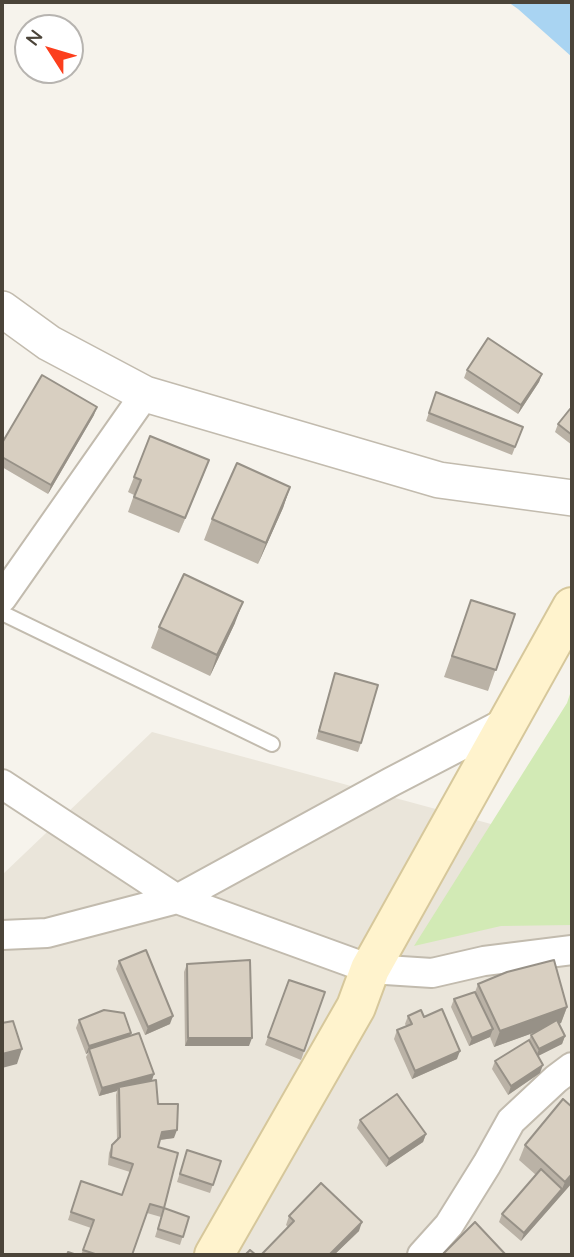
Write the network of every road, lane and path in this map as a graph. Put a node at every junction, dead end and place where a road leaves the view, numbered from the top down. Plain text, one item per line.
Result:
1 (2, 309) edge
2 (145, 394) junction
3 (572, 498) edge
4 (2, 598) edge
5 (572, 607) edge
6 (2, 612) edge
7 (508, 721) junction
8 (272, 744) dead end
9 (2, 784) edge
10 (177, 899) junction
11 (2, 935) edge
12 (572, 950) edge
13 (370, 970) junction
14 (572, 1067) edge
15 (214, 1255) edge
16 (422, 1255) edge

1 - 2 street
2 - 3 street
2 - 4 street
5 - 7 main road
6 - 8 lane
7 - 10 street
7 - 13 main road
9 - 10 street
10 - 11 street
10 - 13 street
12 - 13 street
13 - 15 main road
14 - 16 street

